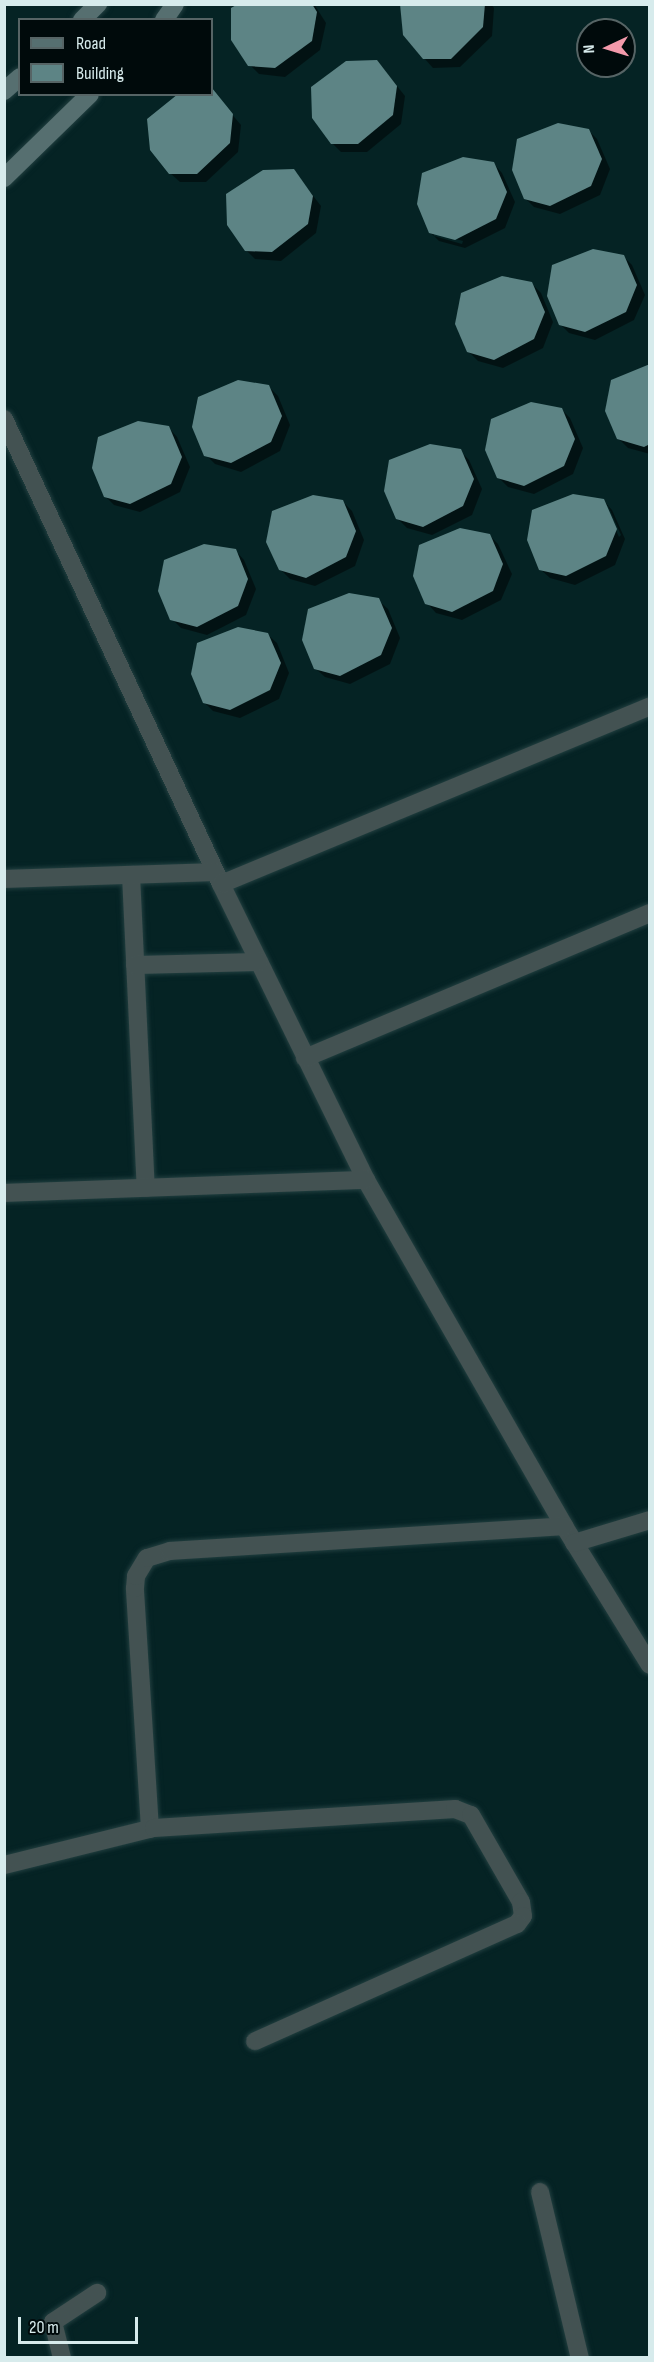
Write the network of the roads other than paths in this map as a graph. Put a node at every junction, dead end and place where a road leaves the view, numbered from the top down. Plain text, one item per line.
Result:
1 (98, 4) edge
2 (175, 4) edge
3 (84, 18) edge
4 (165, 18) edge
5 (18, 79) edge
6 (4, 91) edge
7 (88, 96) edge
8 (4, 178) edge
9 (4, 419) edge
10 (650, 706) edge
11 (131, 875) junction
12 (218, 878) junction
13 (4, 879) edge
14 (648, 917) edge
15 (259, 962) junction
16 (135, 965) junction
17 (305, 1058) junction
18 (366, 1180) junction
19 (146, 1188) junction
20 (4, 1193) edge
21 (650, 1520) edge
22 (564, 1526) junction
23 (574, 1543) junction
24 (650, 1665) edge
25 (150, 1829) junction
26 (4, 1865) edge
27 (255, 2041) dead end
28 (540, 2192) dead end
29 (97, 2294) dead end
30 (62, 2358) edge
31 (580, 2358) edge

1 - 3 street
2 - 4 street
5 - 6 street
7 - 8 street
9 - 12 street
10 - 12 street
11 - 12 street
11 - 13 street
11 - 16 street
12 - 15 street
14 - 17 street
15 - 16 street
15 - 17 street
16 - 19 street
17 - 18 street
18 - 19 street
18 - 22 street
19 - 20 street
21 - 23 street
22 - 23 street
22 - 25 street
23 - 24 street
25 - 26 street
25 - 27 street
28 - 31 street
29 - 30 street

